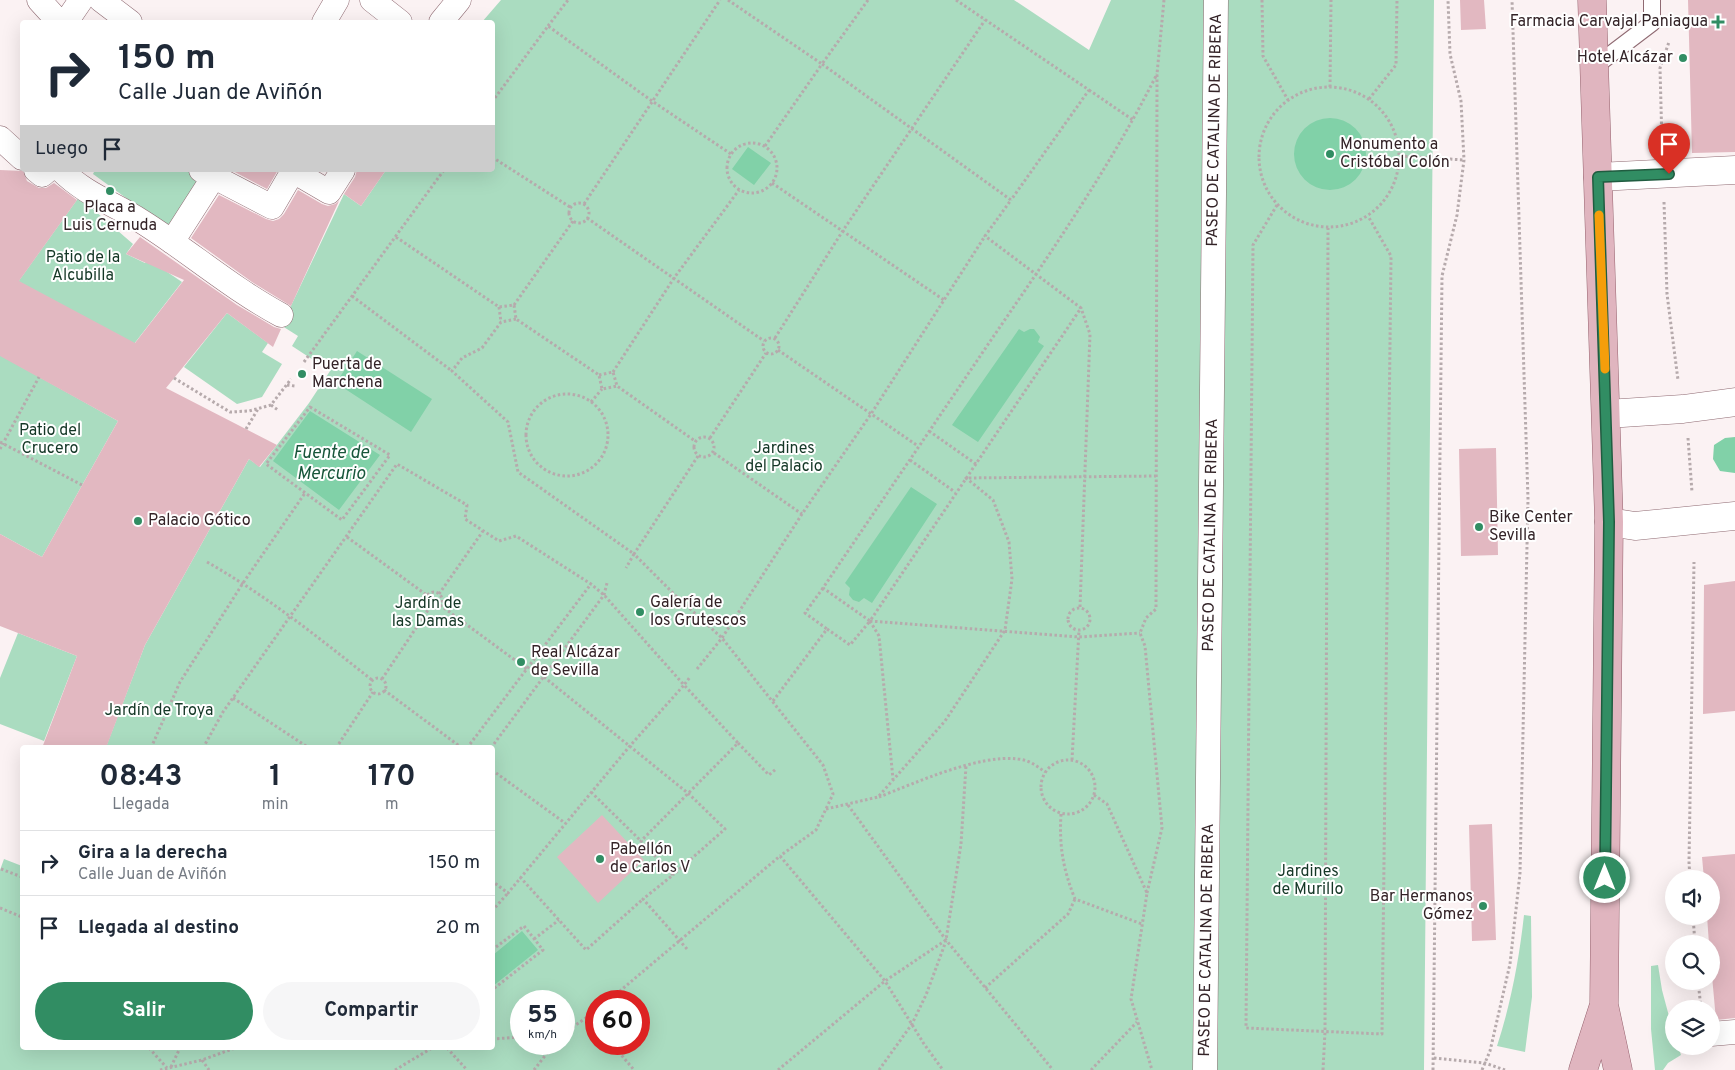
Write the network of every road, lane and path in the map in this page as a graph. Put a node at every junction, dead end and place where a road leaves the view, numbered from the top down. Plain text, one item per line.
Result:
1 (39, 0) edge
2 (82, 0) edge
3 (101, 0) edge
4 (337, 0) edge
5 (372, 0) edge
6 (459, 0) edge
7 (568, 0) edge
8 (720, 0) edge
9 (728, 0) edge
10 (868, 0) edge
11 (956, 0) edge
12 (1164, 0) edge
13 (1216, 0) edge
14 (1262, 0) edge
15 (1331, 0) edge
16 (1397, 0) edge
17 (1448, 0) edge
18 (1512, 0) edge
19 (1592, 0) edge
20 (1652, 0) edge
21 (57, 20) edge
22 (67, 20) edge
23 (127, 20) edge
24 (325, 20) edge
25 (397, 20) edge
26 (443, 20) edge
27 (985, 20) junction
28 (548, 26) junction
29 (822, 64) junction
30 (1594, 67) junction
31 (1157, 74) junction
32 (1330, 87) junction
33 (1089, 90) junction
34 (495, 98) edge
35 (1369, 99) junction
36 (1288, 100) junction
37 (652, 101) junction
38 (1133, 120) junction
39 (912, 129) junction
40 (0, 138) edge
41 (765, 146) junction
42 (731, 154) junction
43 (20, 156) edge
44 (1400, 156) junction
45 (495, 159) edge
46 (1464, 160) junction
47 (1735, 170) edge
48 (63, 172) edge
49 (293, 172) edge
50 (296, 172) edge
51 (342, 172) edge
52 (443, 172) edge
53 (207, 174) edge
54 (1598, 177) junction
55 (772, 182) junction
56 (739, 190) junction
57 (1011, 200) junction
58 (584, 204) junction
59 (1277, 205) junction
60 (570, 207) junction
61 (1368, 216) junction
62 (587, 218) junction
63 (573, 221) junction
64 (1328, 228) junction
65 (842, 232) junction
66 (985, 236) junction
67 (396, 237) junction
68 (172, 242) junction
69 (1036, 274) junction
70 (674, 278) junction
71 (352, 296) junction
72 (944, 300) junction
73 (514, 305) junction
74 (499, 307) junction
75 (1081, 308) junction
76 (280, 315) dead end
77 (516, 319) junction
78 (501, 322) junction
79 (775, 338) junction
80 (764, 341) junction
81 (778, 350) junction
82 (766, 353) junction
83 (304, 362) dead end
84 (452, 371) junction
85 (613, 372) junction
86 (599, 375) junction
87 (39, 377) dead end
88 (174, 378) dead end
89 (291, 379) dead end
90 (287, 385) junction
91 (295, 386) dead end
92 (617, 386) junction
93 (602, 389) junction
94 (591, 402) junction
95 (1735, 402) edge
96 (271, 405) junction
97 (258, 409) junction
98 (278, 410) dead end
99 (871, 414) junction
100 (1607, 414) junction
101 (246, 430) dead end
102 (929, 431) junction
103 (1687, 435) dead end
104 (710, 438) junction
105 (695, 441) junction
106 (1, 443) edge
107 (918, 446) junction
108 (0, 448) edge
109 (714, 453) junction
110 (698, 456) junction
111 (910, 460) junction
112 (976, 464) junction
113 (1085, 476) junction
114 (1156, 476) junction
115 (966, 478) junction
116 (82, 485) dead end
117 (955, 492) junction
118 (304, 493) junction
119 (1693, 499) dead end
120 (802, 514) junction
121 (1735, 516) edge
122 (1609, 522) junction
123 (484, 531) junction
124 (346, 537) junction
125 (634, 554) junction
126 (208, 562) dead end
127 (1694, 562) dead end
128 (626, 568) dead end
129 (244, 583) junction
130 (607, 583) dead end
131 (591, 584) junction
132 (823, 588) junction
133 (439, 594) junction
134 (604, 595) junction
135 (428, 596) junction
136 (440, 605) junction
137 (430, 607) junction
138 (1080, 607) junction
139 (290, 615) junction
140 (870, 621) junction
141 (827, 629) junction
142 (1005, 630) junction
143 (1079, 630) junction
144 (1140, 633) junction
145 (1079, 637) junction
146 (722, 638) junction
147 (527, 669) junction
148 (697, 669) dead end
149 (690, 677) dead end
150 (544, 678) junction
151 (382, 679) junction
152 (372, 680) junction
153 (684, 685) junction
154 (384, 690) junction
155 (373, 692) junction
156 (233, 698) junction
157 (772, 700) junction
158 (738, 743) junction
159 (152, 745) edge
160 (205, 745) edge
161 (304, 745) edge
162 (338, 745) edge
163 (458, 745) edge
164 (469, 745) edge
165 (493, 745) edge
166 (629, 747) junction
167 (1072, 760) junction
168 (966, 766) junction
169 (776, 769) dead end
170 (495, 772) edge
171 (1045, 772) junction
172 (894, 780) junction
173 (591, 792) junction
174 (689, 794) junction
175 (1094, 795) junction
176 (878, 797) junction
177 (848, 804) junction
178 (826, 809) junction
179 (1061, 814) junction
180 (565, 823) junction
181 (641, 842) junction
182 (780, 856) junction
183 (0, 869) edge
184 (1689, 870) edge
185 (673, 875) junction
186 (20, 876) edge
187 (520, 878) junction
188 (495, 883) edge
189 (508, 893) junction
190 (1147, 893) junction
191 (643, 898) junction
192 (1075, 899) junction
193 (0, 908) edge
194 (495, 908) edge
195 (20, 916) edge
196 (559, 920) junction
197 (1142, 924) junction
198 (534, 939) junction
199 (946, 940) junction
200 (680, 941) junction
201 (495, 948) edge
202 (687, 949) dead end
203 (885, 980) junction
204 (495, 988) edge
205 (985, 988) junction
206 (621, 990) edge
207 (1604, 1005) junction
208 (1138, 1021) junction
209 (912, 1024) junction
210 (1325, 1032) junction
211 (1735, 1032) edge
212 (1720, 1033) edge
213 (510, 1038) edge
214 (495, 1039) edge
215 (151, 1050) edge
216 (179, 1050) edge
217 (230, 1050) edge
218 (429, 1050) edge
219 (449, 1050) edge
220 (546, 1055) edge
221 (621, 1055) edge
222 (1434, 1058) junction
223 (202, 1060) junction
224 (1485, 1063) junction
225 (169, 1068) junction
226 (160, 1070) edge
227 (209, 1070) edge
228 (396, 1070) edge
229 (467, 1070) edge
230 (534, 1070) edge
231 (634, 1070) edge
232 (778, 1070) edge
233 (879, 1070) edge
234 (944, 1070) edge
235 (1053, 1070) edge
236 (1090, 1070) edge
237 (1152, 1070) edge
238 (1206, 1070) edge
239 (1323, 1070) edge
240 (1434, 1070) edge
241 (1482, 1070) edge
242 (1505, 1070) edge
243 (1583, 1070) edge
244 (1618, 1070) edge

1 - 21 street
2 - 22 street
3 - 23 street
4 - 24 street
5 - 25 street
6 - 26 street
7 - 28 path
8 - 37 path
9 - 29 path
10 - 29 path
11 - 27 path
12 - 31 path
13 - 238 street, PASEO DE CATALINA DE RIBERA
14 - 36 path
15 - 32 path
16 - 35 path
17 - 46 path
18 - 224 path
19 - 30 main road
20 - 30 lane
27 - 33 path
27 - 39 path
28 - 34 path
28 - 37 path
29 - 39 path
29 - 41 path
30 - 54 main road
31 - 38 path
31 - 114 path
32 - 35 path
32 - 36 path
33 - 38 path
33 - 57 path
35 - 44 path
36 - 59 path
37 - 42 path
37 - 58 path
38 - 69 path
39 - 57 path
39 - 65 path
40 - 43 street
41 - 42 path
41 - 55 path
42 - 56 path
44 - 46 path
44 - 61 path
45 - 60 path
46 - 222 path
47 - 54 street
48 - 68 street
49 - 53 street
50 - 51 street
52 - 67 path
53 - 68 street
54 - 100 main road
55 - 56 path
55 - 65 path
56 - 70 path
57 - 66 path
58 - 60 path
58 - 62 path
59 - 64 path
59 - 210 path
60 - 63 path
61 - 64 path
61 - 210 path
62 - 63 path
62 - 70 path
63 - 73 path
64 - 210 path
65 - 72 path
65 - 79 path
66 - 69 path
66 - 72 path
67 - 71 path
67 - 74 path
68 - 76 street
69 - 75 path
69 - 102 path
70 - 80 path
70 - 85 path
71 - 83 path
71 - 84 path
72 - 99 path
73 - 74 path
73 - 77 path
74 - 78 path
75 - 112 path
75 - 113 path
77 - 78 path
77 - 86 path
78 - 84 path
79 - 80 path
79 - 81 path
80 - 82 path
81 - 82 path
81 - 99 path
82 - 104 path
84 - 125 path
85 - 86 path
85 - 92 path
86 - 93 path
87 - 106 path
88 - 97 path
89 - 90 path
90 - 91 path
90 - 96 path
92 - 93 path
92 - 105 path
93 - 94 path
94 - 94 path
95 - 100 street
96 - 97 path
96 - 98 path
97 - 101 path
99 - 107 path
99 - 120 path
100 - 122 main road
102 - 107 path
102 - 112 path
103 - 119 path
104 - 105 path
104 - 109 path
105 - 110 path
106 - 108 path
106 - 116 path
107 - 111 path
109 - 110 path
109 - 120 path
110 - 125 path
111 - 117 path
111 - 132 path
112 - 115 path
113 - 114 path
113 - 115 path
113 - 138 path
114 - 144 path
115 - 117 path
115 - 142 path
117 - 140 path
118 - 118 path
118 - 129 path
120 - 146 path
121 - 122 street
122 - 207 main road
123 - 124 path
123 - 131 path
123 - 133 path
124 - 135 path
124 - 139 path
125 - 128 path
125 - 146 path
126 - 129 path
127 - 184 path
129 - 139 path
129 - 159 path
130 - 134 path
131 - 134 path
131 - 147 path
132 - 140 path
132 - 141 path
133 - 135 path
133 - 136 path
134 - 150 path
134 - 153 path
135 - 137 path
136 - 137 path
136 - 147 path
137 - 151 path
138 - 143 path
138 - 143 path
139 - 152 path
139 - 156 path
140 - 141 path
140 - 142 path
140 - 172 path
141 - 157 path
142 - 145 path
142 - 172 path
143 - 145 path
144 - 145 path
144 - 190 path
145 - 167 path
146 - 148 path
146 - 157 path
147 - 164 path
149 - 153 path
150 - 165 path
150 - 166 path
151 - 152 path
151 - 154 path
152 - 155 path
153 - 158 path
153 - 166 path
154 - 155 path
154 - 163 path
155 - 162 path
156 - 160 path
156 - 161 path
157 - 178 path
158 - 169 path
158 - 174 path
166 - 173 path
166 - 174 path
167 - 171 path
167 - 175 path
168 - 171 path
168 - 176 path
168 - 199 path
170 - 180 path
171 - 179 path
172 - 176 path
173 - 180 path
173 - 181 path
174 - 181 path
174 - 185 path
175 - 179 path
175 - 190 path
176 - 177 path
177 - 178 path
177 - 199 path
178 - 182 path
179 - 192 path
180 - 187 path
181 - 185 path
182 - 200 path
182 - 203 path
183 - 186 path
185 - 191 path
187 - 189 path
187 - 196 path
188 - 189 path
189 - 194 path
190 - 197 path
191 - 196 path
191 - 200 path
192 - 197 path
192 - 205 path
193 - 195 path
196 - 198 path
197 - 208 path
198 - 201 path
198 - 204 path
199 - 203 path
199 - 205 path
199 - 209 path
200 - 202 path
200 - 206 path
203 - 209 path
203 - 232 path
205 - 235 path
207 - 243 main road
207 - 244 main road
208 - 236 path
208 - 237 path
209 - 233 path
209 - 234 path
210 - 239 path
211 - 212 street
213 - 214 path
215 - 225 path
216 - 225 path
217 - 223 path
218 - 228 path
219 - 229 path
220 - 230 path
221 - 231 path
222 - 224 path
222 - 240 path
223 - 225 path
223 - 227 path
224 - 241 path
224 - 242 path
225 - 226 path

